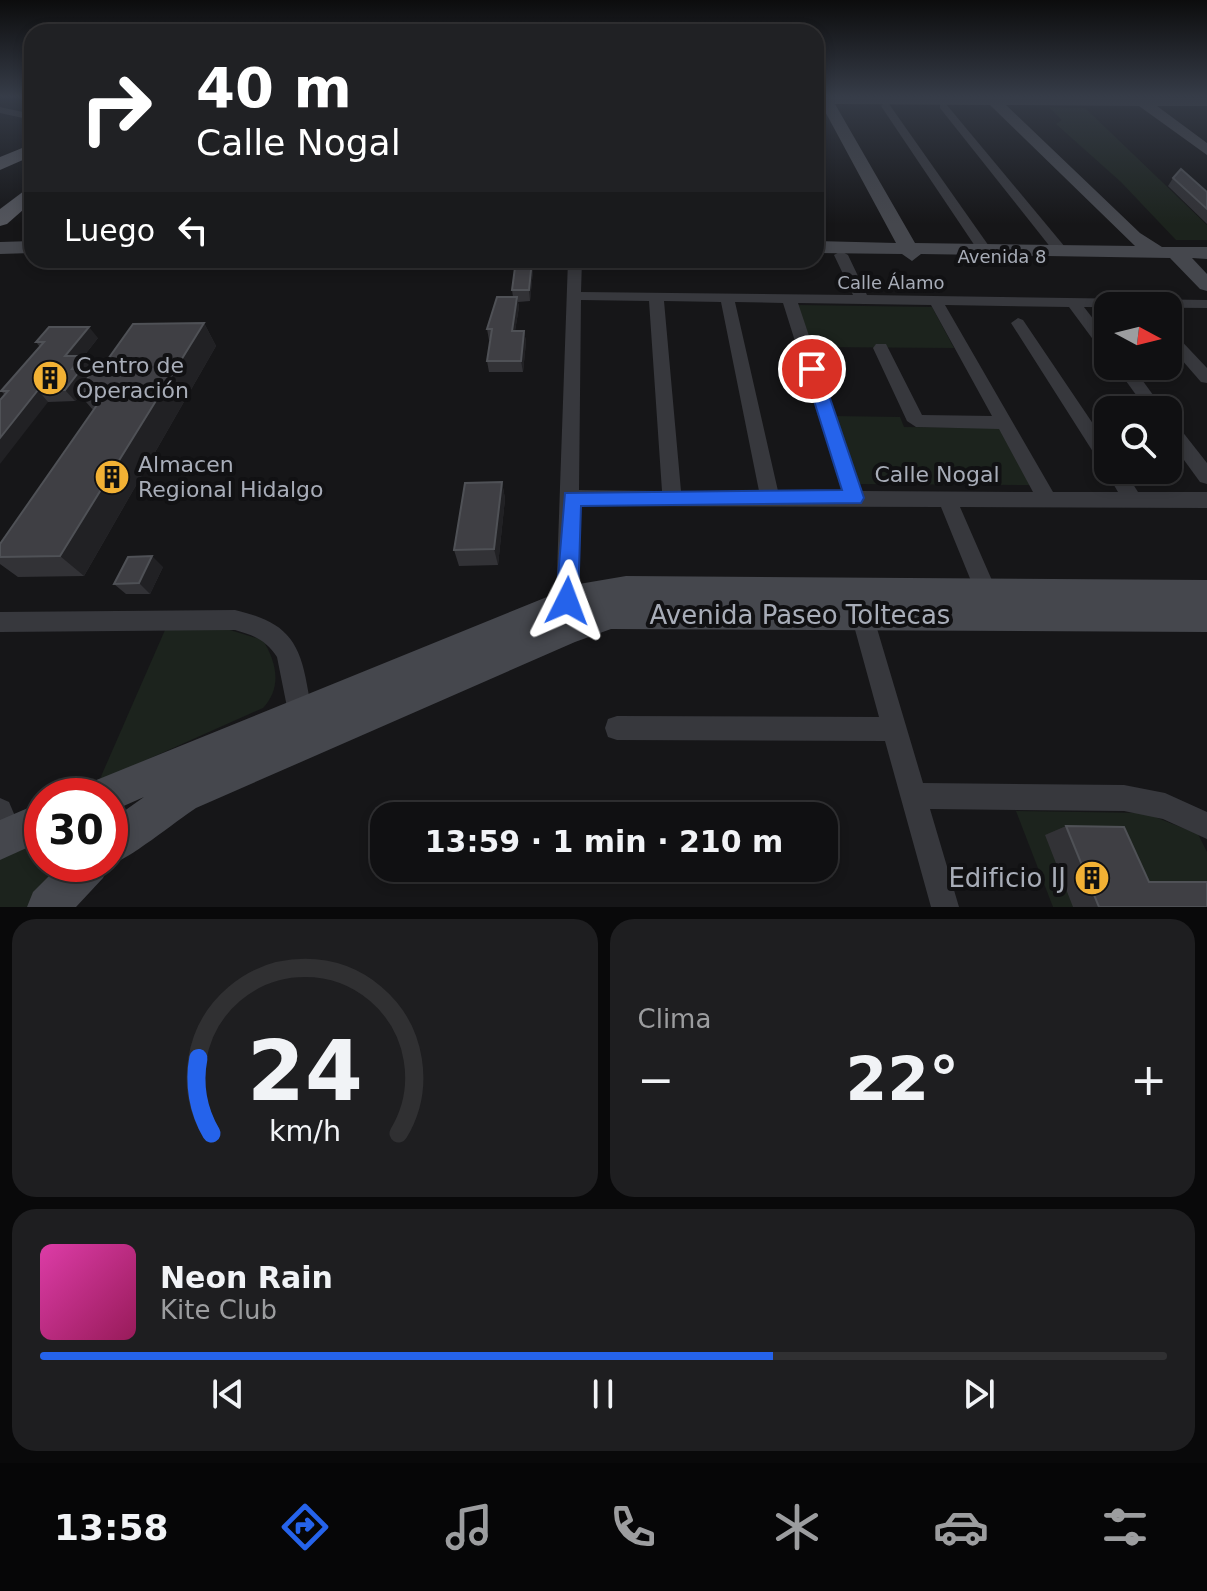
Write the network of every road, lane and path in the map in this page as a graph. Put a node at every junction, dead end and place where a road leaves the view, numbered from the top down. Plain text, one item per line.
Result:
1 (842, 139) edge
2 (910, 139) edge
3 (971, 139) edge
4 (1035, 139) edge
5 (24, 153) edge
6 (0, 164) edge
7 (24, 198) edge
8 (0, 220) edge
9 (24, 247) edge
10 (824, 247) edge
11 (0, 248) edge
12 (824, 249) edge
13 (984, 249) junction
14 (1060, 250) junction
15 (904, 252) junction
16 (1207, 253) edge
17 (1173, 254) junction
18 (24, 255) edge
19 (841, 255) junction
20 (0, 256) edge
21 (575, 268) edge
22 (1207, 285) edge
23 (575, 296) junction
24 (656, 297) junction
25 (727, 298) junction
26 (789, 299) junction
27 (862, 300) junction
28 (936, 301) junction
29 (1073, 302) junction
30 (1094, 303) edge
31 (1182, 304) edge
32 (1207, 304) edge
33 (1018, 323) dead end
34 (1094, 330) edge
35 (881, 348) dead end
36 (1182, 350) edge
37 (1207, 378) edge
38 (1134, 381) dead end
39 (1145, 396) edge
40 (1004, 423) junction
41 (1094, 440) edge
42 (1182, 444) edge
43 (1207, 477) edge
44 (1123, 484) edge
45 (946, 497) junction
46 (571, 498) junction
47 (854, 498) junction
48 (672, 499) junction
49 (770, 499) junction
50 (1047, 499) junction
51 (1133, 500) junction
52 (1207, 500) edge
53 (1207, 594) edge
54 (567, 601) junction
55 (992, 606) junction
56 (862, 615) junction
57 (1207, 617) edge
58 (0, 622) edge
59 (471, 656) junction
60 (299, 713) junction
61 (617, 728) dead end
62 (893, 729) junction
63 (128, 785) edge
64 (913, 796) junction
65 (1207, 826) edge
66 (128, 831) edge
67 (72, 882) edge
68 (48, 907) edge
69 (945, 907) edge

1 - 15 street
2 - 13 street
3 - 14 street
4 - 17 street
5 - 6 main road
7 - 8 main road
9 - 11 street
10 - 15 street, Avenida 8
12 - 19 street, Avenida 8
13 - 14 street, Avenida 8
13 - 15 street, Avenida 8
14 - 17 street, Avenida 8
15 - 17 street, Avenida 8
15 - 19 street, Avenida 8
16 - 17 street, Avenida 8
17 - 22 street
18 - 20 street
19 - 27 street
21 - 23 street
23 - 24 street, Calle Álamo
23 - 46 street
24 - 25 street, Calle Álamo
24 - 48 street
25 - 26 street, Calle Álamo
25 - 49 street
26 - 27 street, Calle Álamo
26 - 47 street
27 - 28 street, Calle Álamo
28 - 29 street, Calle Álamo
28 - 40 street
29 - 30 street, Calle Álamo
29 - 34 street
31 - 32 street, Calle Álamo
33 - 41 street
35 - 40 street
36 - 37 street
38 - 39 street
40 - 50 street
42 - 43 street
44 - 51 street
45 - 47 street, Calle Nogal
45 - 50 street, Calle Nogal
45 - 55 street
46 - 48 street, Calle Nogal
46 - 54 street
47 - 49 street, Calle Nogal
48 - 49 street, Calle Nogal
50 - 51 street, Calle Nogal
51 - 52 street, Calle Nogal
53 - 55 street, Avenida Paseo Toltecas
54 - 55 street, Avenida Paseo Toltecas
54 - 59 street, Avenida Paseo Toltecas
55 - 56 street, Avenida Paseo Toltecas
55 - 57 street, Avenida Paseo Toltecas
56 - 59 street, Avenida Paseo Toltecas
56 - 62 street
58 - 60 street
59 - 60 street, Avenida Paseo Toltecas
59 - 66 street, Avenida Paseo Toltecas
60 - 63 street, Avenida Paseo Toltecas
61 - 62 street
62 - 64 street
64 - 65 street
64 - 69 street
67 - 68 street

